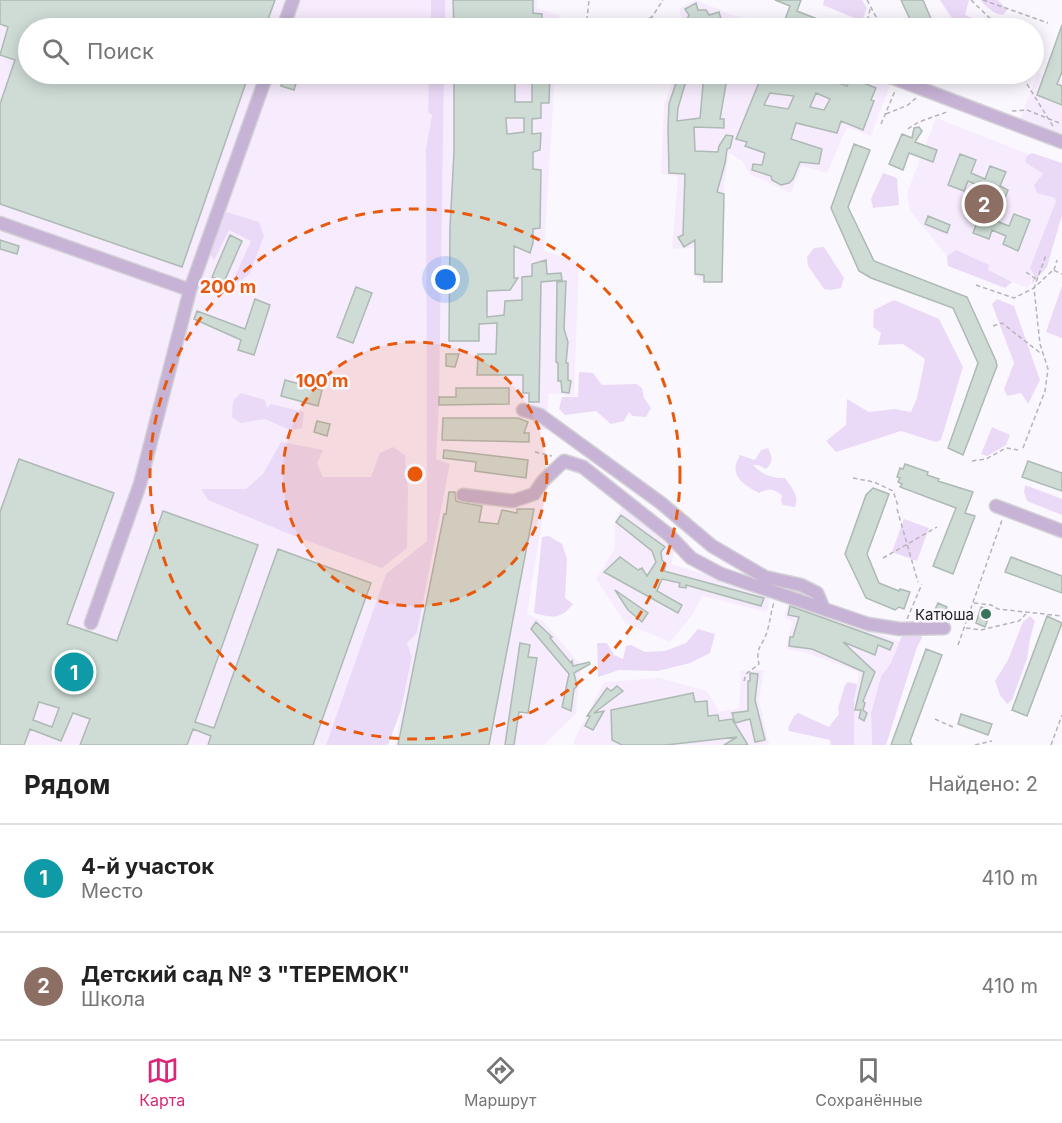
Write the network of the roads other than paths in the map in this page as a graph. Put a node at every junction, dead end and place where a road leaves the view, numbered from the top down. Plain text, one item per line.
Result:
1 (293, 0) edge
2 (287, 18) edge
3 (263, 84) edge
4 (909, 84) edge
5 (1062, 142) edge
6 (0, 223) edge
7 (190, 290) junction
8 (523, 410) dead end
9 (463, 495) dead end
10 (1000, 508) road end
11 (1062, 531) edge
12 (823, 608) junction
13 (91, 623) dead end
14 (944, 628) dead end

1 - 2 street
3 - 7 street
4 - 5 street
6 - 7 street
7 - 13 street
8 - 12 street
9 - 12 street
10 - 11 street
12 - 14 street

